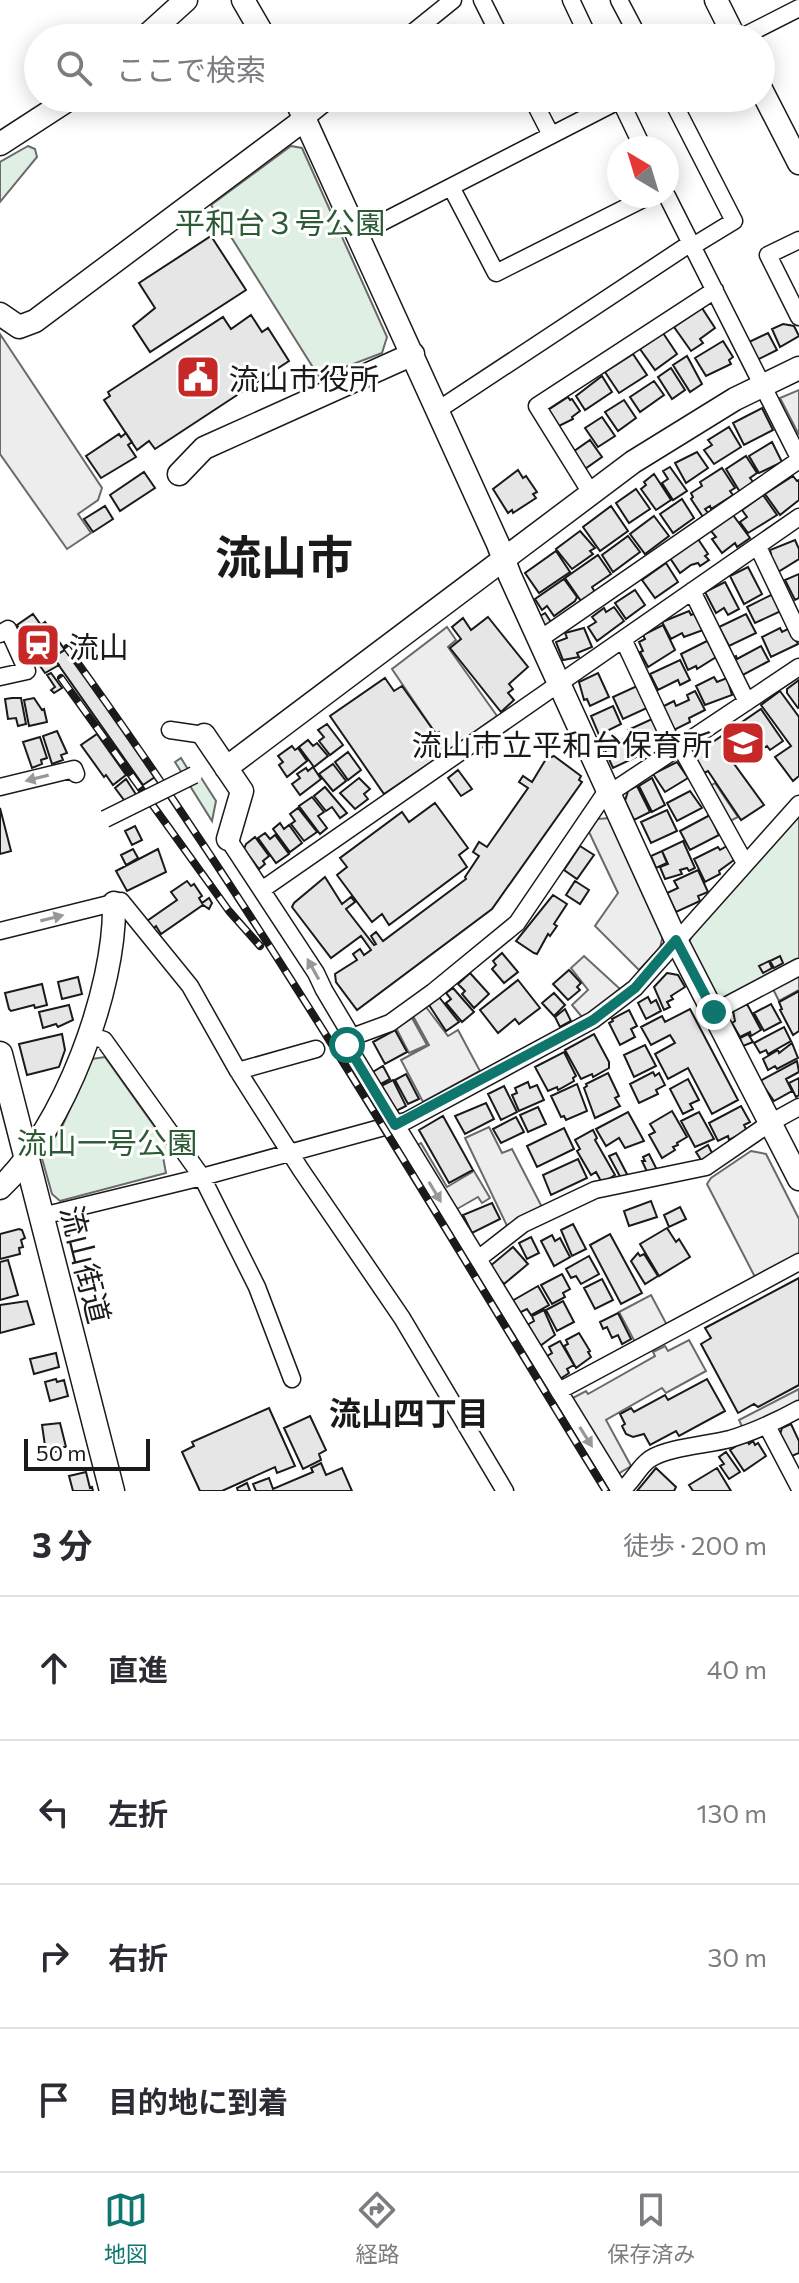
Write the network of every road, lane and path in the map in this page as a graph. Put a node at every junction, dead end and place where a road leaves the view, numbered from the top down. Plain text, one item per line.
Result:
1 (186, 0) edge
2 (243, 0) edge
3 (453, 0) edge
4 (482, 0) edge
5 (571, 0) edge
6 (619, 0) edge
7 (716, 0) edge
8 (799, 8) edge
9 (159, 24) edge
10 (257, 24) edge
11 (423, 24) edge
12 (494, 24) edge
13 (582, 24) edge
14 (632, 24) edge
15 (729, 24) edge
16 (766, 24) edge
17 (49, 112) edge
18 (302, 112) edge
19 (314, 112) edge
20 (539, 112) edge
21 (596, 112) edge
22 (627, 112) edge
23 (678, 112) edge
24 (774, 112) edge
25 (305, 119) junction
26 (551, 135) junction
27 (638, 136) edge
28 (0, 144) edge
29 (796, 150) edge
30 (451, 187) junction
31 (625, 208) edge
32 (673, 208) edge
33 (359, 234) junction
34 (799, 240) edge
35 (692, 244) junction
36 (715, 290) junction
37 (0, 314) edge
38 (799, 317) edge
39 (413, 354) junction
40 (799, 368) edge
41 (763, 385) junction
42 (438, 410) junction
43 (799, 459) edge
44 (179, 474) dead end
45 (591, 493) junction
46 (799, 517) edge
47 (758, 547) junction
48 (503, 559) junction
49 (692, 591) junction
50 (799, 633) edge
51 (0, 634) edge
52 (540, 639) junction
53 (623, 639) junction
54 (799, 667) edge
55 (0, 677) edge
56 (560, 683) junction
57 (747, 702) junction
58 (170, 730) dead end
59 (204, 735) joint
60 (678, 748) junction
61 (226, 768) junction
62 (75, 771) dead end
63 (194, 775) dead end
64 (0, 787) edge
65 (609, 791) junction
66 (799, 804) edge
67 (105, 819) dead end
68 (228, 839) joint
69 (745, 863) junction
70 (263, 889) junction
71 (108, 904) junction
72 (0, 931) edge
73 (676, 940) junction
74 (799, 967) edge
75 (714, 1012) junction
76 (88, 1035) junction
77 (352, 1037) junction
78 (316, 1049) dead end
79 (0, 1054) edge
80 (238, 1071) junction
81 (799, 1107) edge
82 (770, 1123) junction
83 (395, 1125) junction
84 (292, 1152) junction
85 (27, 1156) junction
86 (202, 1177) junction
87 (799, 1179) edge
88 (0, 1188) edge
89 (42, 1216) junction
90 (478, 1259) junction
91 (799, 1262) edge
92 (292, 1379) dead end
93 (557, 1392) junction
94 (799, 1409) edge
95 (767, 1426) junction
96 (799, 1487) edge
97 (112, 1491) edge
98 (505, 1491) edge
99 (620, 1491) edge

1 - 9 street
2 - 10 street
3 - 11 street
4 - 12 street
5 - 13 street
6 - 14 street
7 - 15 street
8 - 16 street
17 - 28 street
18 - 25 street
19 - 25 street
20 - 26 street
21 - 26 street
22 - 27 street
23 - 35 street
24 - 29 street
25 - 33 street
25 - 37 street
26 - 30 street
30 - 31 street
30 - 33 street
32 - 35 street
33 - 39 street
34 - 38 street
35 - 36 street
35 - 42 street
36 - 41 street
36 - 45 street
39 - 42 street
39 - 44 street
40 - 41 street
41 - 43 street
41 - 45 street
42 - 48 street
43 - 52 street
45 - 48 street
46 - 47 street
47 - 49 street
47 - 50 street
48 - 52 street
48 - 61 street
49 - 53 street
49 - 57 street
51 - 55 street
52 - 56 street
53 - 56 street
53 - 60 street
54 - 57 street
56 - 65 street
56 - 70 street
57 - 60 street
58 - 59 street
59 - 61 street
60 - 65 street
60 - 69 street
61 - 68 street
62 -> 64 street
63 - 67 street, bridge
65 - 73 street
65 - 77 street
66 - 69 street
68 - 70 street
69 - 73 street
77 -> 70 street
72 -> 71 street
71 - 76 street
71 - 80 street
73 - 75 street
73 - 83 street
74 - 75 street
75 - 82 street
76 - 85 street
76 - 86 street
77 - 83 street
78 - 80 street
79 - 85 main road, 流山街道
80 - 84 street
81 - 82 street
82 - 87 street
82 - 90 street
83 - 84 street
83 -> 90 street
84 - 86 street
84 - 98 street
85 - 88 street
85 - 89 main road, 流山街道
86 - 89 street
86 - 92 street
89 - 97 main road, 流山街道
90 - 93 street
91 - 93 street
93 -> 99 street
94 - 95 street
95 - 96 street
95 - 99 street

